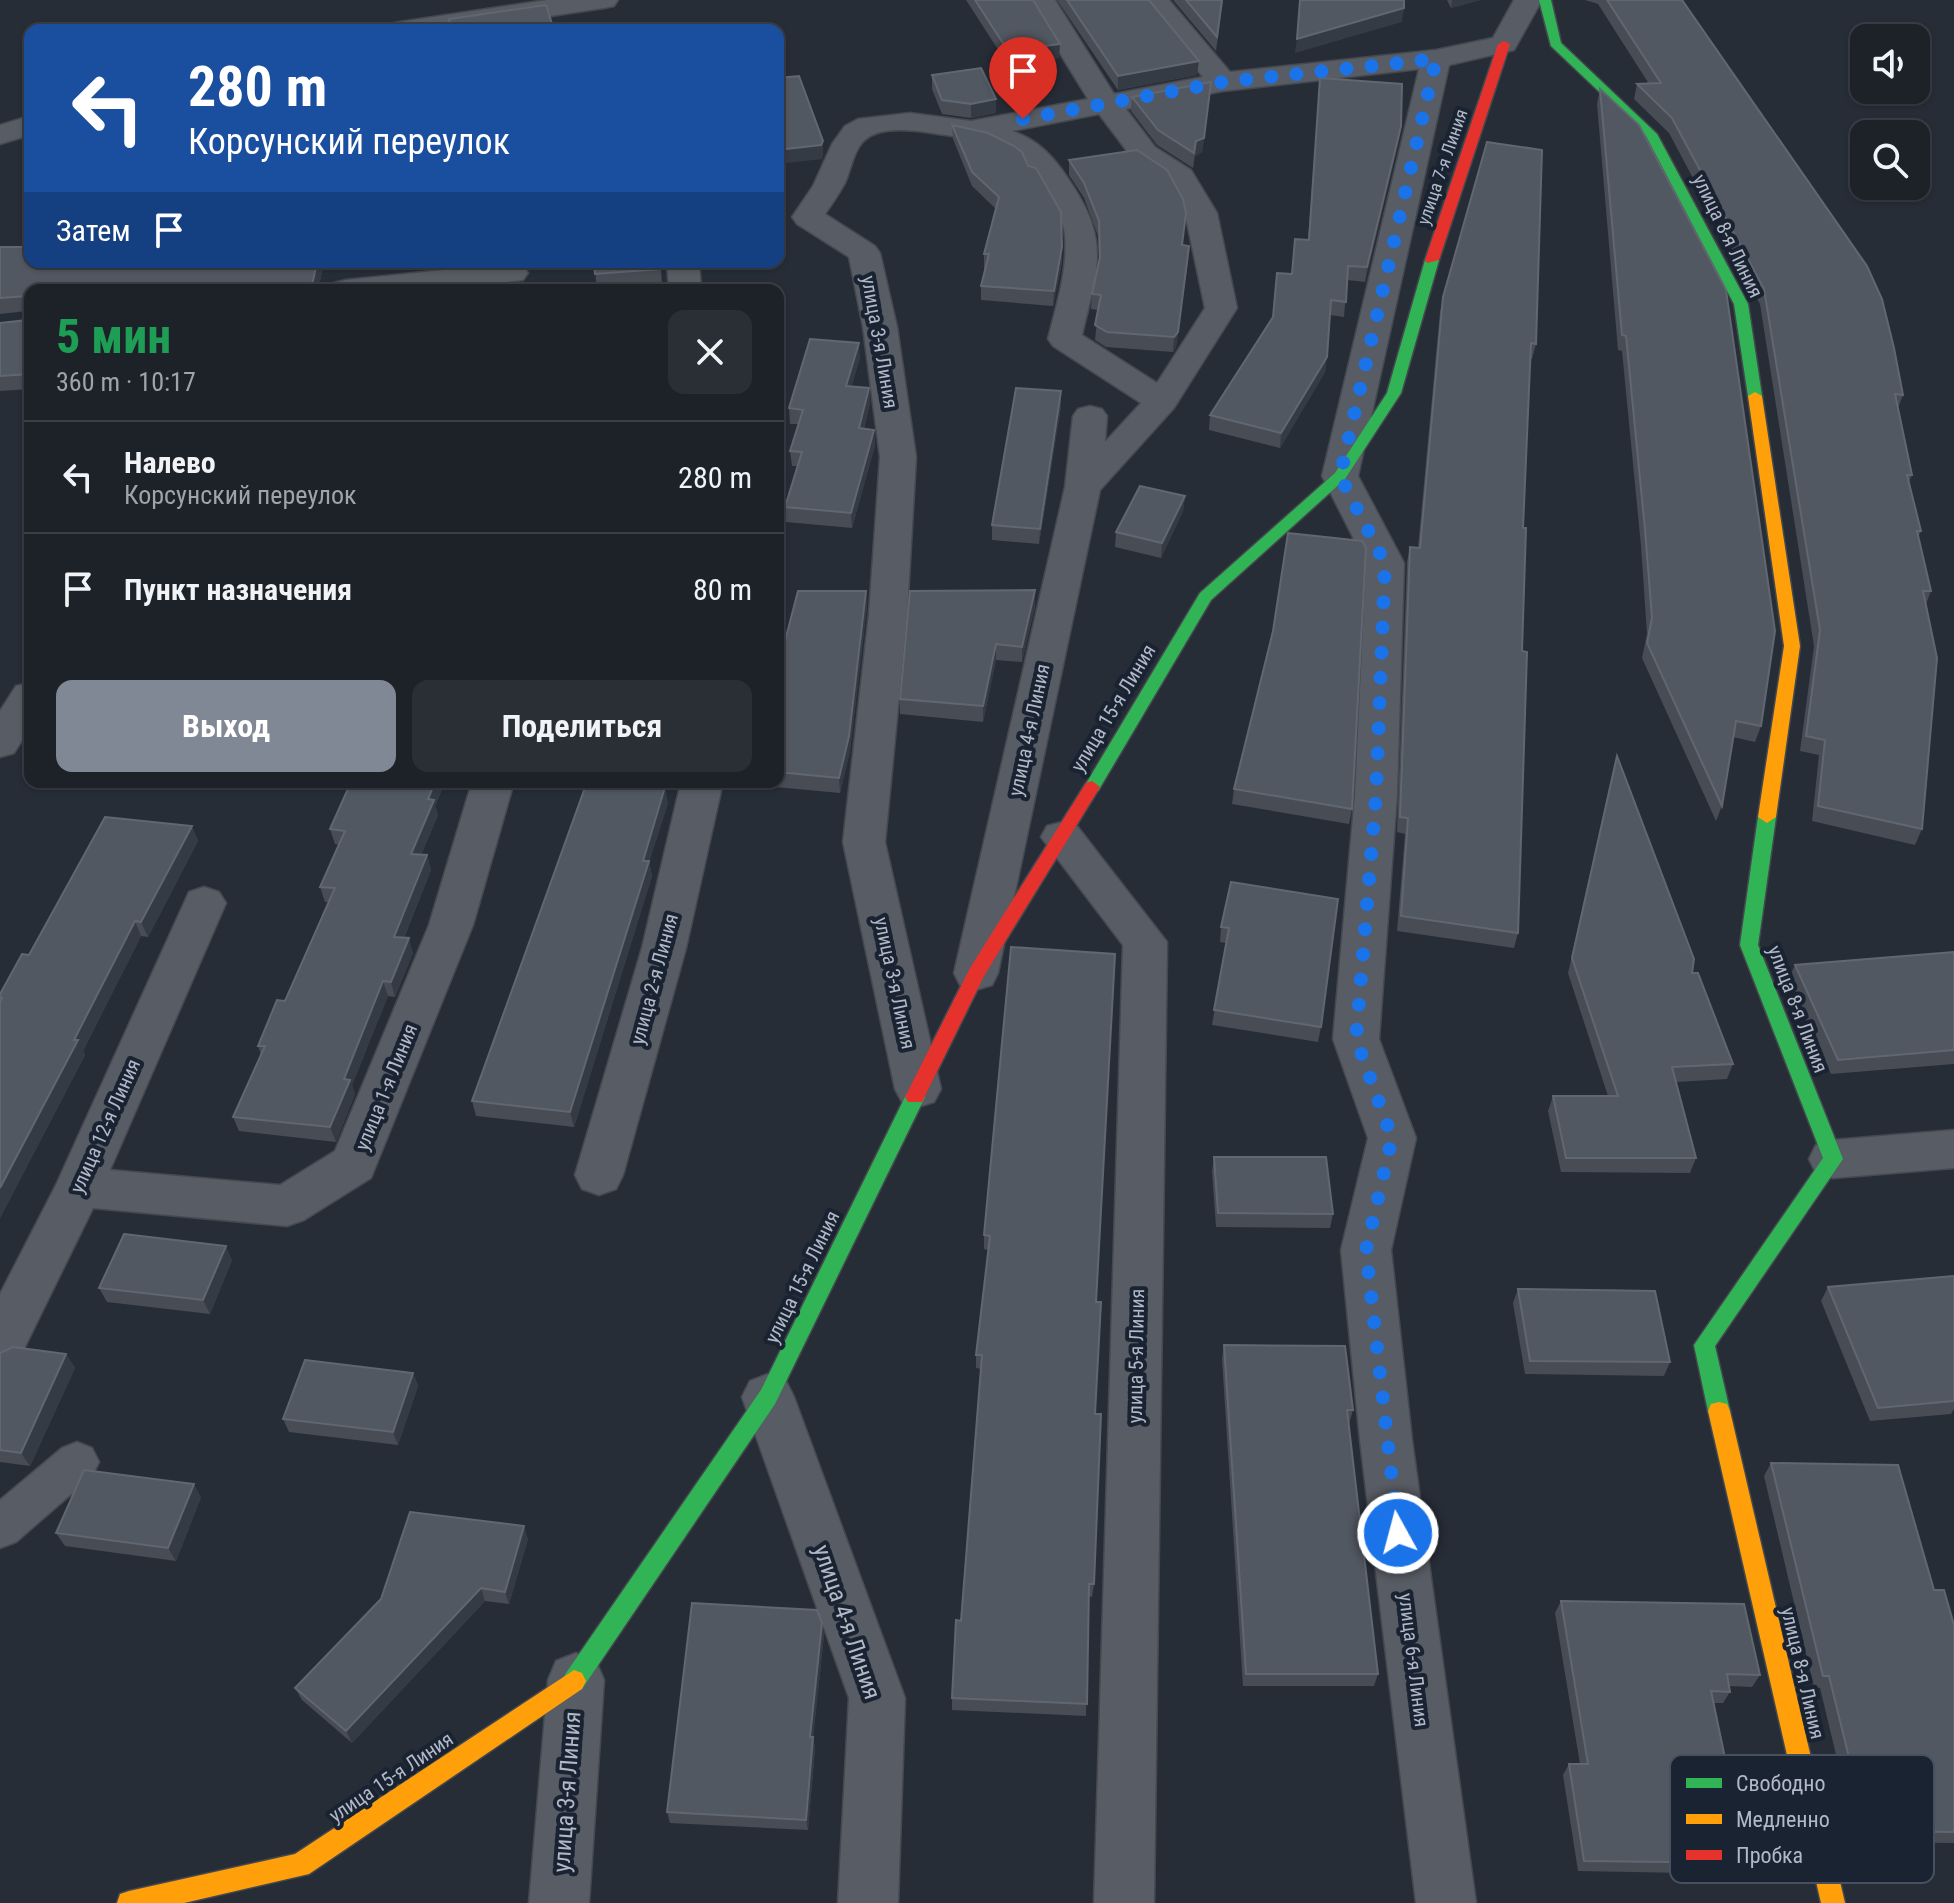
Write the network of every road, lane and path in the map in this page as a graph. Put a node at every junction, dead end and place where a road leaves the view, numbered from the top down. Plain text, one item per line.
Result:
1 (604, 0) edge
2 (1041, 0) edge
3 (1154, 0) edge
4 (1528, 0) edge
5 (1545, 0) edge
6 (441, 24) edge
7 (1504, 44) junction
8 (1436, 59) junction
9 (1223, 82) junction
10 (1105, 102) junction
11 (24, 127) edge
12 (968, 131) junction
13 (0, 135) edge
14 (24, 143) edge
15 (0, 145) edge
16 (513, 275) edge
17 (413, 284) edge
18 (1162, 401) junction
19 (1090, 416) dead end
20 (1340, 476) junction
21 (1083, 487) junction
22 (24, 705) edge
23 (0, 743) edge
24 (491, 788) edge
25 (701, 788) edge
26 (1062, 837) junction
27 (204, 903) dead end
28 (976, 973) junction
29 (918, 1089) junction
30 (1954, 1149) edge
31 (1833, 1159) junction
32 (599, 1175) dead end
33 (79, 1187) junction
34 (0, 1345) edge
35 (768, 1397) junction
36 (77, 1462) dead end
37 (0, 1528) edge
38 (576, 1680) junction
39 (1799, 1755) edge
40 (1828, 1883) edge
41 (129, 1903) edge
42 (559, 1903) edge
43 (868, 1903) edge
44 (1124, 1903) edge
45 (1446, 1903) edge
46 (1833, 1903) edge

1 - 6 street
2 - 10 street
3 - 9 street
4 - 7 street
5 - 31 street, улица 8-я Линия
7 - 8 street
7 - 20 street, улица 7-я Линия
8 - 9 street
8 - 20 street
9 - 10 street
10 - 12 street
10 - 18 street
11 - 13 street
12 - 18 street, улица 3-я Линия
12 - 29 street, улица 3-я Линия
14 - 15 street
16 - 17 street
18 - 21 street
19 - 21 street, улица 4-я Линия
20 - 26 street, улица 15-я Линия
20 - 45 street, улица 6-я Линия
21 - 28 street, улица 4-я Линия
22 - 23 street
24 - 33 street, улица 1-я Линия
25 - 32 street, улица 2-я Линия
26 - 28 street, улица 15-я Линия
26 - 44 street, улица 5-я Линия
27 - 33 street, улица 12-я Линия
28 - 29 street, улица 15-я Линия
29 - 35 street, улица 15-я Линия
30 - 31 street
31 - 39 street, улица 8-я Линия
33 - 34 street, улица 12-я Линия
35 - 38 street, улица 15-я Линия
35 - 43 street, улица 4-я Линия
36 - 37 lane
38 - 41 street, улица 15-я Линия
38 - 42 street, улица 3-я Линия
40 - 46 street, улица 8-я Линия

